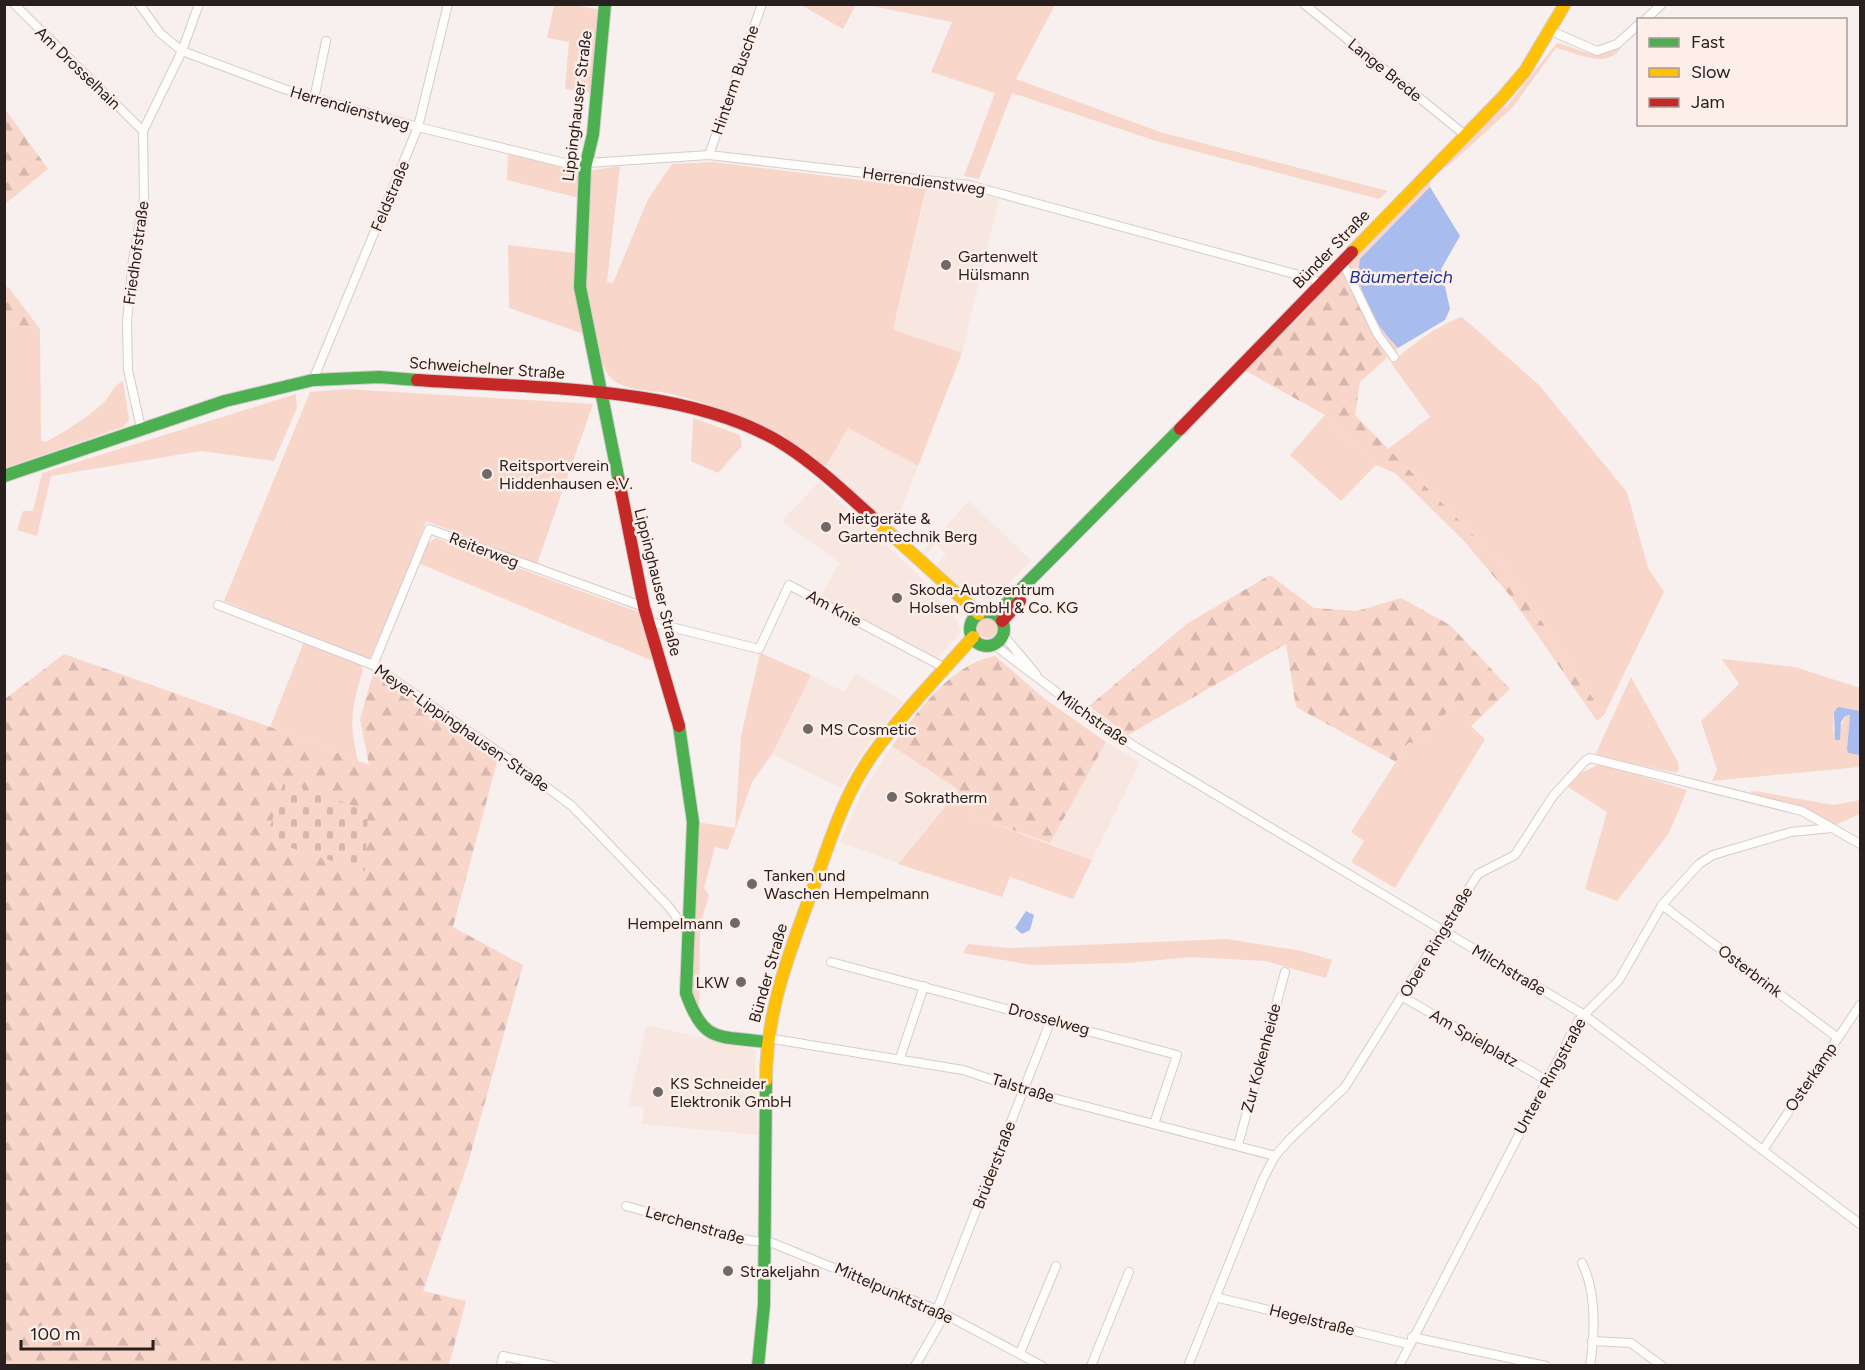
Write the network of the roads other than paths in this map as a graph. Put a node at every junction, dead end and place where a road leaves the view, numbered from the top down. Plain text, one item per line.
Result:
1 (14, 4) edge
2 (139, 4) edge
3 (199, 4) edge
4 (448, 4) edge
5 (605, 4) edge
6 (762, 4) edge
7 (1304, 4) edge
8 (1565, 4) edge
9 (1662, 4) edge
10 (1647, 18) edge
11 (1637, 26) edge
12 (1551, 31) junction
13 (326, 41) dead end
14 (182, 51) junction
15 (314, 99) junction
16 (418, 127) junction
17 (143, 130) junction
18 (1465, 135) junction
19 (709, 155) junction
20 (586, 166) junction
21 (1342, 261) junction
22 (1320, 284) junction
23 (1394, 357) dead end
24 (313, 380) junction
25 (600, 393) junction
26 (141, 428) junction
27 (4, 476) edge
28 (218, 605) dead end
29 (644, 607) junction
30 (999, 618) junction
31 (975, 619) junction
32 (647, 621) junction
33 (976, 640) junction
34 (998, 640) junction
35 (373, 665) junction
36 (947, 669) junction
37 (1832, 828) junction
38 (1860, 844) edge
39 (689, 904) junction
40 (1662, 905) junction
41 (669, 907) junction
42 (1444, 930) junction
43 (688, 933) junction
44 (831, 962) dead end
45 (1285, 972) dead end
46 (924, 986) junction
47 (1403, 997) junction
48 (1860, 1005) edge
49 (1582, 1014) junction
50 (1051, 1020) junction
51 (1838, 1038) junction
52 (766, 1040) junction
53 (900, 1058) junction
54 (1546, 1080) junction
55 (1023, 1090) junction
56 (1154, 1124) junction
57 (1238, 1145) junction
58 (1763, 1150) junction
59 (1275, 1156) junction
60 (626, 1206) dead end
61 (1860, 1224) edge
62 (765, 1241) junction
63 (1582, 1263) dead end
64 (1056, 1266) dead end
65 (1129, 1272) dead end
66 (1215, 1297) junction
67 (941, 1312) junction
68 (1410, 1341) junction
69 (1592, 1341) junction
70 (1020, 1353) junction
71 (501, 1365) edge
72 (553, 1365) edge
73 (758, 1365) edge
74 (915, 1365) edge
75 (1042, 1365) edge
76 (1091, 1365) edge
77 (1188, 1365) edge
78 (1399, 1365) edge
79 (1546, 1365) edge
80 (1590, 1365) edge
81 (1662, 1365) edge

1 - 17 street, Am Drosselhain
2 - 14 street, Herrendienstweg
3 - 14 street, Friedhofstraße
4 - 16 street, Feldstraße
5 - 20 street, Lippinghauser Straße
6 - 19 street, Hinterm Busche
7 - 18 street, Lange Brede
8 - 12 street, Bünder Straße
9 - 10 street
11 - 12 street
12 - 18 street, Bünder Straße
13 - 15 street
14 - 15 street, Herrendienstweg
14 - 17 street, Friedhofstraße
15 - 16 street, Herrendienstweg
16 - 20 street, Herrendienstweg
16 - 24 street, Feldstraße
17 - 26 street, Friedhofstraße
18 - 21 street, Bünder Straße
19 - 20 street, Herrendienstweg
19 - 22 street, Herrendienstweg
20 - 25 street, Lippinghauser Straße
21 - 22 street, Bünder Straße
21 - 23 street
22 - 30 street, Bünder Straße
24 - 25 street, Schweichelner Straße
24 - 26 street, Schweichelner Straße
25 - 29 street, Lippinghauser Straße
25 - 31 street, Schweichelner Straße
26 - 27 street, Schweichelner Straße
28 - 35 street, Meyer-Lippinghausen-Straße
29 - 32 street, Lippinghauser Straße
29 - 35 street, Reiterweg
30 - 31 street
30 - 34 street
31 - 33 street
32 - 36 street, Am Knie
32 - 39 street, Lippinghauser Straße
33 - 34 street
33 - 36 street, Bünder Straße
34 - 42 street, Milchstraße
35 - 41 street, Meyer-Lippinghausen-Straße
36 - 52 street, Bünder Straße
37 - 38 street
37 - 40 street, Untere Ringstraße
37 - 42 street, Obere Ringstraße
39 - 41 street
39 - 43 street, Lippinghauser Straße
40 - 49 street, Untere Ringstraße
40 - 51 street, Osterbrink
41 - 43 street, Meyer-Lippinghausen-Straße
42 - 47 street, Obere Ringstraße
42 - 49 street, Milchstraße
43 - 52 street, Lippinghauser Straße
44 - 46 street, Drosselweg
45 - 57 street, Zur Kokenheide
46 - 50 street, Drosselweg
46 - 53 street
47 - 54 street, Am Spielplatz
47 - 59 street, Obere Ringstraße
48 - 51 street, Osterkamp
49 - 54 street, Untere Ringstraße
49 - 58 street, Milchstraße
50 - 55 street, Brüderstraße
50 - 56 street, Drosselweg
51 - 58 street, Osterkamp
52 - 53 street, Talstraße
52 - 62 street, Bünder Straße
53 - 55 street, Talstraße
54 - 68 street, Untere Ringstraße
55 - 56 street, Talstraße
55 - 67 street, Brüderstraße
56 - 57 street, Talstraße
57 - 59 street, Talstraße
58 - 61 street, Milchstraße
59 - 66 street, Obere Ringstraße
60 - 62 street, Lerchenstraße
62 - 67 street, Mittelpunktstraße
62 - 73 street, Bünder Straße
63 - 69 street
64 - 70 street
65 - 76 street
66 - 68 street, Hegelstraße
66 - 77 street, Obere Ringstraße
67 - 70 street, Mittelpunktstraße
67 - 74 street, Brüderstraße
68 - 78 street, Untere Ringstraße
68 - 79 street, Hegelstraße
69 - 80 street
69 - 81 street
70 - 75 street, Mittelpunktstraße
71 - 72 street

